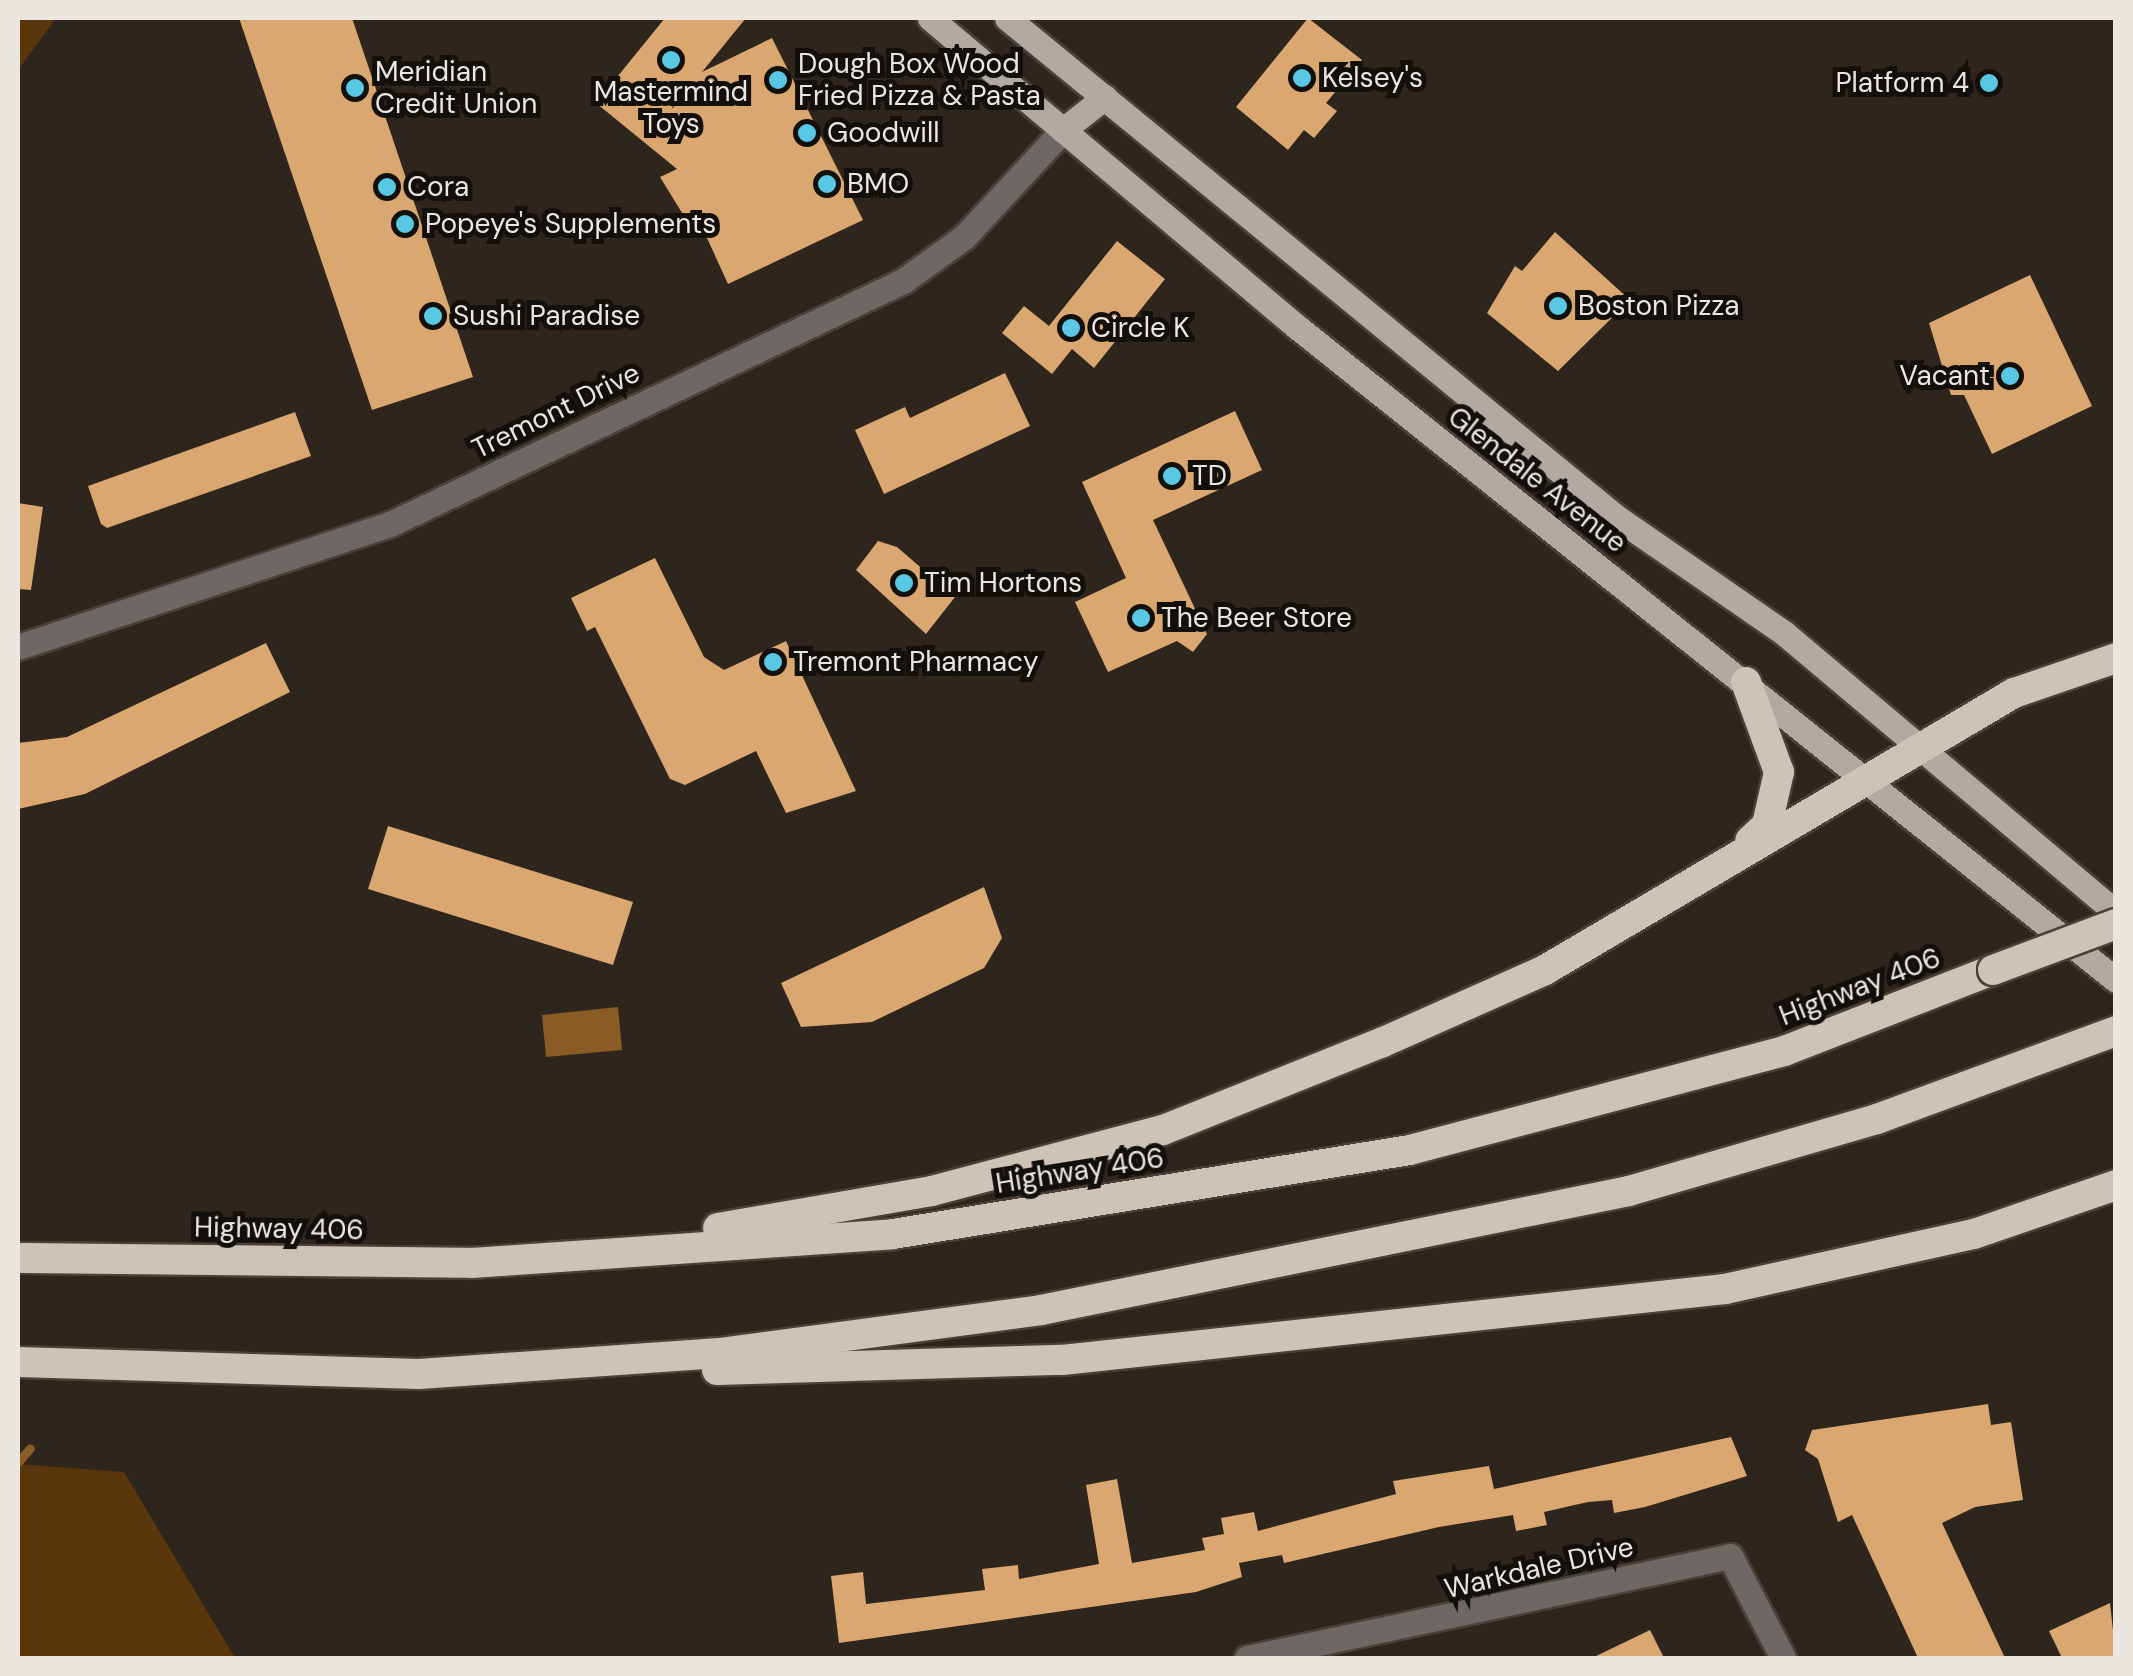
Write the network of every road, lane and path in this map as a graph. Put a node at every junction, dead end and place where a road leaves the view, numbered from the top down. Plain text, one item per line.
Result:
1 (930, 18) edge
2 (1008, 18) edge
3 (1105, 96) junction
4 (1063, 130) junction
5 (18, 648) edge
6 (2116, 658) edge
7 (1746, 682) junction
8 (1918, 749) junction
9 (1869, 779) junction
10 (1726, 864) junction
11 (2116, 913) edge
12 (2116, 924) edge
13 (2116, 980) edge
14 (2116, 1031) edge
15 (2116, 1186) edge
16 (18, 1258) edge
17 (472, 1264) junction
18 (18, 1362) edge
19 (419, 1374) junction
20 (1359, 1649) edge
21 (1247, 1658) edge
22 (1783, 1658) edge

1 - 4 main road, Glendale Avenue
2 - 3 main road, Glendale Avenue
3 - 4 main road
3 - 8 main road, Glendale Avenue
4 - 5 street, Tremont Drive
4 - 7 main road, Glendale Avenue
6 - 8 highway
7 - 9 main road, Glendale Avenue
7 - 10 highway
8 - 9 highway
8 - 11 main road, Glendale Avenue
9 - 10 highway
9 - 13 main road, Glendale Avenue
10 - 17 highway
12 - 17 highway, Highway 406, bridge
14 - 19 highway
15 - 19 highway
16 - 17 highway, Highway 406
18 - 19 highway
20 - 21 street, Warkdale Drive
20 - 22 street, Warkdale Drive

